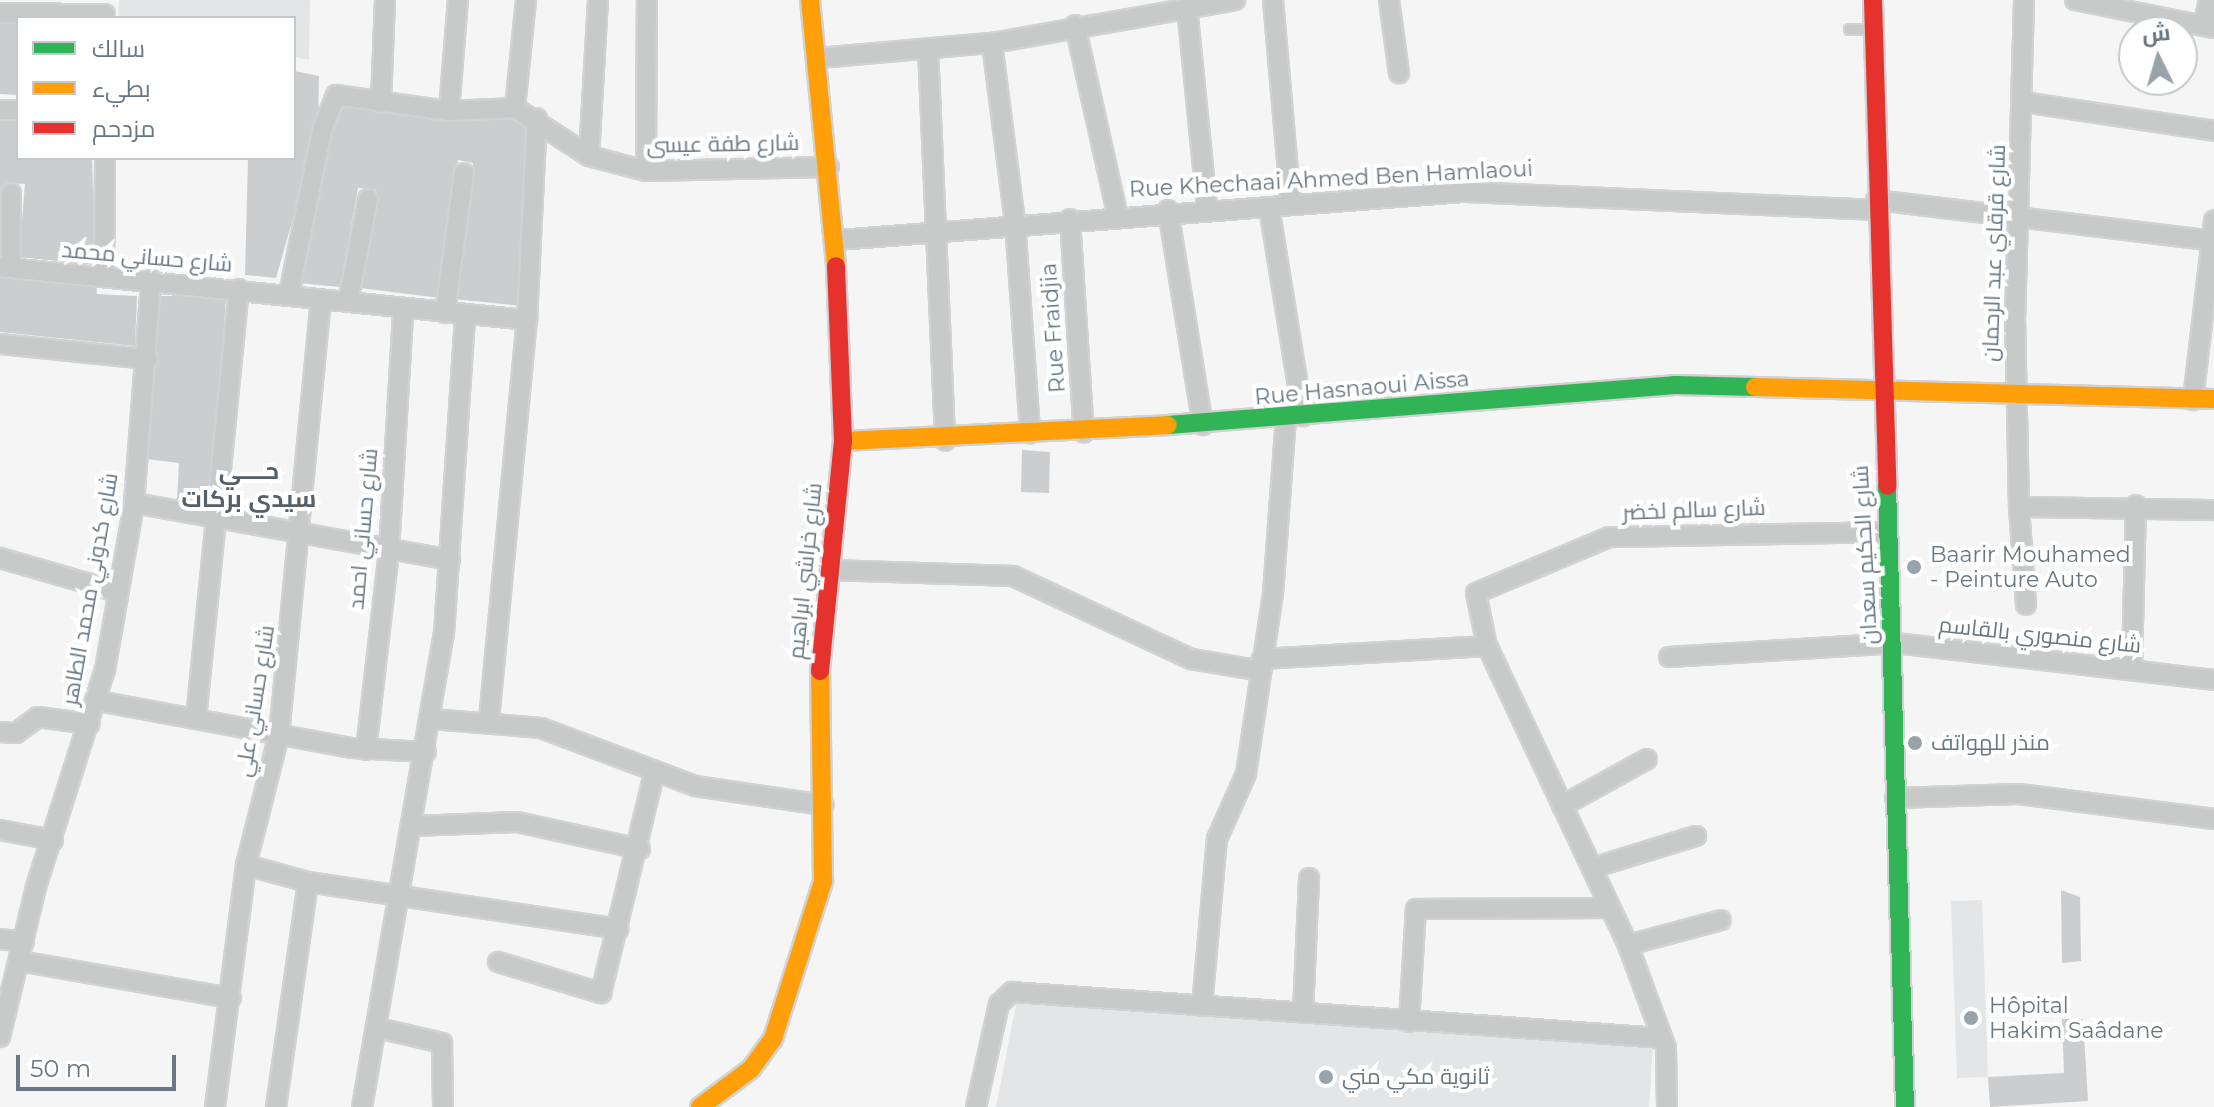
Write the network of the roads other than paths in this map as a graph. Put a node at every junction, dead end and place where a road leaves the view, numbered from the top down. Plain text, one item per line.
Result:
1 (385, 0) edge
2 (458, 0) edge
3 (526, 0) edge
4 (598, 0) edge
5 (647, 0) edge
6 (810, 0) edge
7 (1207, 0) edge
8 (1235, 0) edge
9 (1273, 0) edge
10 (1389, 0) edge
11 (1873, 0) edge
12 (2024, 0) edge
13 (2075, 0) edge
14 (2209, 0) edge
15 (2110, 5) edge
16 (1187, 7) junction
17 (106, 11) edge
18 (0, 13) edge
19 (1075, 25) junction
20 (2209, 27) edge
21 (1849, 29) dead end
22 (1874, 29) junction
23 (992, 43) junction
24 (928, 48) junction
25 (819, 58) junction
26 (1399, 73) dead end
27 (2023, 102) junction
28 (381, 103) junction
29 (515, 108) junction
30 (449, 111) junction
31 (537, 118) junction
32 (2214, 131) edge
33 (589, 156) junction
34 (105, 160) edge
35 (829, 167) junction
36 (646, 171) junction
37 (464, 173) dead end
38 (11, 193) dead end
39 (368, 199) dead end
40 (1291, 204) junction
41 (1875, 205) junction
42 (1207, 207) junction
43 (1269, 207) junction
44 (1168, 210) junction
45 (1117, 213) junction
46 (2019, 213) junction
47 (1070, 219) junction
48 (2214, 220) edge
49 (1015, 222) junction
50 (934, 229) junction
51 (838, 240) junction
52 (2212, 241) edge
53 (6, 268) edge
54 (104, 277) junction
55 (151, 280) junction
56 (239, 289) junction
57 (289, 294) junction
58 (321, 300) junction
59 (348, 302) junction
60 (403, 312) junction
61 (445, 313) junction
62 (465, 315) junction
63 (527, 320) junction
64 (0, 344) edge
65 (148, 359) junction
66 (1883, 389) junction
67 (2015, 399) junction
68 (2214, 399) edge
69 (2193, 400) junction
70 (1294, 416) junction
71 (1203, 425) junction
72 (1030, 433) junction
73 (1084, 433) junction
74 (843, 441) junction
75 (945, 441) junction
76 (134, 503) junction
77 (2136, 505) junction
78 (2019, 507) junction
79 (2214, 510) edge
80 (220, 521) junction
81 (1884, 532) junction
82 (303, 538) junction
83 (389, 550) junction
84 (0, 558) edge
85 (450, 560) junction
86 (830, 570) junction
87 (118, 592) junction
88 (2026, 605) dead end
89 (1895, 643) junction
90 (1487, 646) junction
91 (1669, 657) dead end
92 (1260, 665) junction
93 (2132, 667) junction
94 (2214, 680) edge
95 (98, 701) junction
96 (196, 719) junction
97 (432, 719) junction
98 (489, 720) junction
99 (90, 724) junction
100 (0, 732) edge
101 (279, 735) junction
102 (366, 750) junction
103 (426, 752) junction
104 (1647, 759) dead end
105 (654, 774) junction
106 (1895, 798) junction
107 (824, 805) junction
108 (1562, 806) junction
109 (2214, 819) edge
110 (412, 826) junction
111 (0, 830) edge
112 (1696, 836) dead end
113 (53, 840) junction
114 (640, 849) junction
115 (246, 865) junction
116 (1592, 868) junction
117 (1309, 878) dead end
118 (308, 882) junction
119 (402, 894) junction
120 (1609, 908) junction
121 (1721, 920) dead end
122 (618, 929) junction
123 (0, 939) edge
124 (24, 942) junction
125 (1628, 945) junction
126 (19, 961) junction
127 (498, 962) dead end
128 (231, 998) junction
129 (1202, 1006) junction
130 (1303, 1012) junction
131 (1409, 1022) junction
132 (378, 1028) junction
133 (0, 1037) edge
134 (1662, 1038) junction
135 (215, 1107) edge
136 (276, 1107) edge
137 (362, 1107) edge
138 (443, 1107) edge
139 (700, 1107) edge
140 (976, 1107) edge
141 (1667, 1107) edge
142 (1905, 1107) edge

1 - 28 street
2 - 30 street
3 - 29 street
4 - 33 street
5 - 36 street
6 - 25 street, شارع خراشي ابراهيم
7 - 8 street
7 - 16 street
9 - 40 street
10 - 26 street
11 - 22 street, شارع الحكيم سعدان
12 - 27 street, شارع قرقاي عبد الرحمان
13 - 15 street
14 - 20 street
15 - 20 street
16 - 19 street
16 - 42 street
17 - 18 street
19 - 23 street
19 - 45 street
21 - 22 lane
22 - 41 street, شارع الحكيم سعدان
23 - 24 street
23 - 49 street
24 - 25 street
24 - 50 street
25 - 35 street, شارع خراشي ابراهيم
27 - 32 street
27 - 46 street, شارع قرقاي عبد الرحمان
28 - 30 street
28 - 57 street
29 - 30 street
29 - 31 street
31 - 33 street, شارع طفة عيسى
31 - 63 street
33 - 36 street, شارع طفة عيسى
34 - 54 street
35 - 36 street, شارع طفة عيسى
35 - 51 street, شارع خراشي ابراهيم
37 - 61 street
38 - 53 street
39 - 59 street
40 - 41 street, Rue Khechaai Ahmed Ben Hamlaoui
40 - 43 street, Rue Khechaai Ahmed Ben Hamlaoui
41 - 46 street, Rue Khechaai Ahmed Ben Hamlaoui
41 - 66 street, شارع الحكيم سعدان
42 - 43 street, Rue Khechaai Ahmed Ben Hamlaoui
42 - 44 street, Rue Khechaai Ahmed Ben Hamlaoui
43 - 70 street
44 - 45 street, Rue Khechaai Ahmed Ben Hamlaoui
44 - 71 street
45 - 47 street, Rue Khechaai Ahmed Ben Hamlaoui
46 - 52 street, Rue Khechaai Ahmed Ben Hamlaoui
46 - 67 street, شارع قرقاي عبد الرحمان
47 - 49 street, Rue Khechaai Ahmed Ben Hamlaoui
47 - 73 street, Rue Fraidjia
48 - 52 street
49 - 50 street, Rue Khechaai Ahmed Ben Hamlaoui
49 - 72 street
50 - 51 street, Rue Khechaai Ahmed Ben Hamlaoui
50 - 75 street
51 - 74 street, شارع خراشي ابراهيم
52 - 69 street
53 - 54 street, شارع حساني محمد
54 - 55 street, شارع حساني محمد
55 - 56 street, شارع حساني محمد
55 - 65 street, شارع كدوني محمد الطاهر
56 - 57 street, شارع حساني محمد
56 - 80 street
57 - 58 street, شارع حساني محمد
58 - 59 street, شارع حساني محمد
58 - 82 street, شارع حساني علي
59 - 60 street, شارع حساني محمد
60 - 61 street, شارع حساني محمد
60 - 83 street, شارع حساني احمد
61 - 62 street, شارع حساني محمد
62 - 63 street, شارع حساني محمد
62 - 85 street
63 - 98 street
64 - 65 street
65 - 76 street, شارع كدوني محمد الطاهر
66 - 67 street, Rue Hasnaoui Aissa
66 - 70 street, Rue Hasnaoui Aissa
66 - 81 street, شارع الحكيم سعدان
67 - 69 street, Rue Hasnaoui Aissa
67 - 78 street, شارع قرقاي عبد الرحمان
68 - 69 street, Rue Hasnaoui Aissa
70 - 71 street, Rue Hasnaoui Aissa
70 - 92 street
71 - 73 street, Rue Hasnaoui Aissa
72 - 73 street, Rue Hasnaoui Aissa
72 - 75 street, Rue Hasnaoui Aissa
74 - 75 street, Rue Hasnaoui Aissa
74 - 86 street, شارع خراشي ابراهيم
76 - 80 street
76 - 87 street, شارع كدوني محمد الطاهر
77 - 78 street
77 - 79 street
77 - 93 street
78 - 88 street, شارع قرقاي عبد الرحمان
80 - 82 street
80 - 96 street
81 - 89 street, شارع الحكيم سعدان
81 - 90 street, شارع سالم لخضر
82 - 83 street
82 - 101 street, شارع حساني علي
83 - 85 street
83 - 102 street, شارع حساني احمد
84 - 87 street
85 - 97 street
86 - 92 street
86 - 107 street, شارع خراشي ابراهيم
87 - 95 street, شارع كدوني محمد الطاهر
89 - 91 street, شارع منصوري بالقاسم
89 - 93 street, شارع منصوري بالقاسم
89 - 106 street, شارع الحكيم سعدان
90 - 92 street
90 - 108 street
92 - 129 street
93 - 94 street, شارع منصوري بالقاسم
95 - 96 street
95 - 99 street, شارع كدوني محمد الطاهر
96 - 101 street
97 - 98 street
97 - 103 street
98 - 105 street
99 - 100 street
99 - 113 street, شارع كدوني محمد الطاهر
101 - 102 street
101 - 115 street, شارع حساني علي
102 - 103 street
103 - 110 street
104 - 108 street
105 - 107 street
105 - 114 street
106 - 109 street
106 - 142 street, شارع الحكيم سعدان
107 - 139 street, شارع خراشي ابراهيم
108 - 116 street
110 - 114 street
110 - 119 street
111 - 113 street
112 - 116 street
113 - 124 street, شارع كدوني محمد الطاهر
114 - 122 street
115 - 118 street
115 - 128 street, شارع حساني علي
116 - 120 street
117 - 130 street
118 - 119 street
118 - 136 street
119 - 122 street
119 - 132 street
120 - 125 street
120 - 131 street
121 - 125 street
122 - 127 street
123 - 124 street
124 - 126 street, شارع كدوني محمد الطاهر
125 - 134 street
126 - 128 street
126 - 133 street, شارع كدوني محمد الطاهر
128 - 135 street, شارع حساني علي
129 - 130 street
129 - 140 street
130 - 131 street
131 - 134 street
132 - 137 street
132 - 138 street
134 - 141 street

